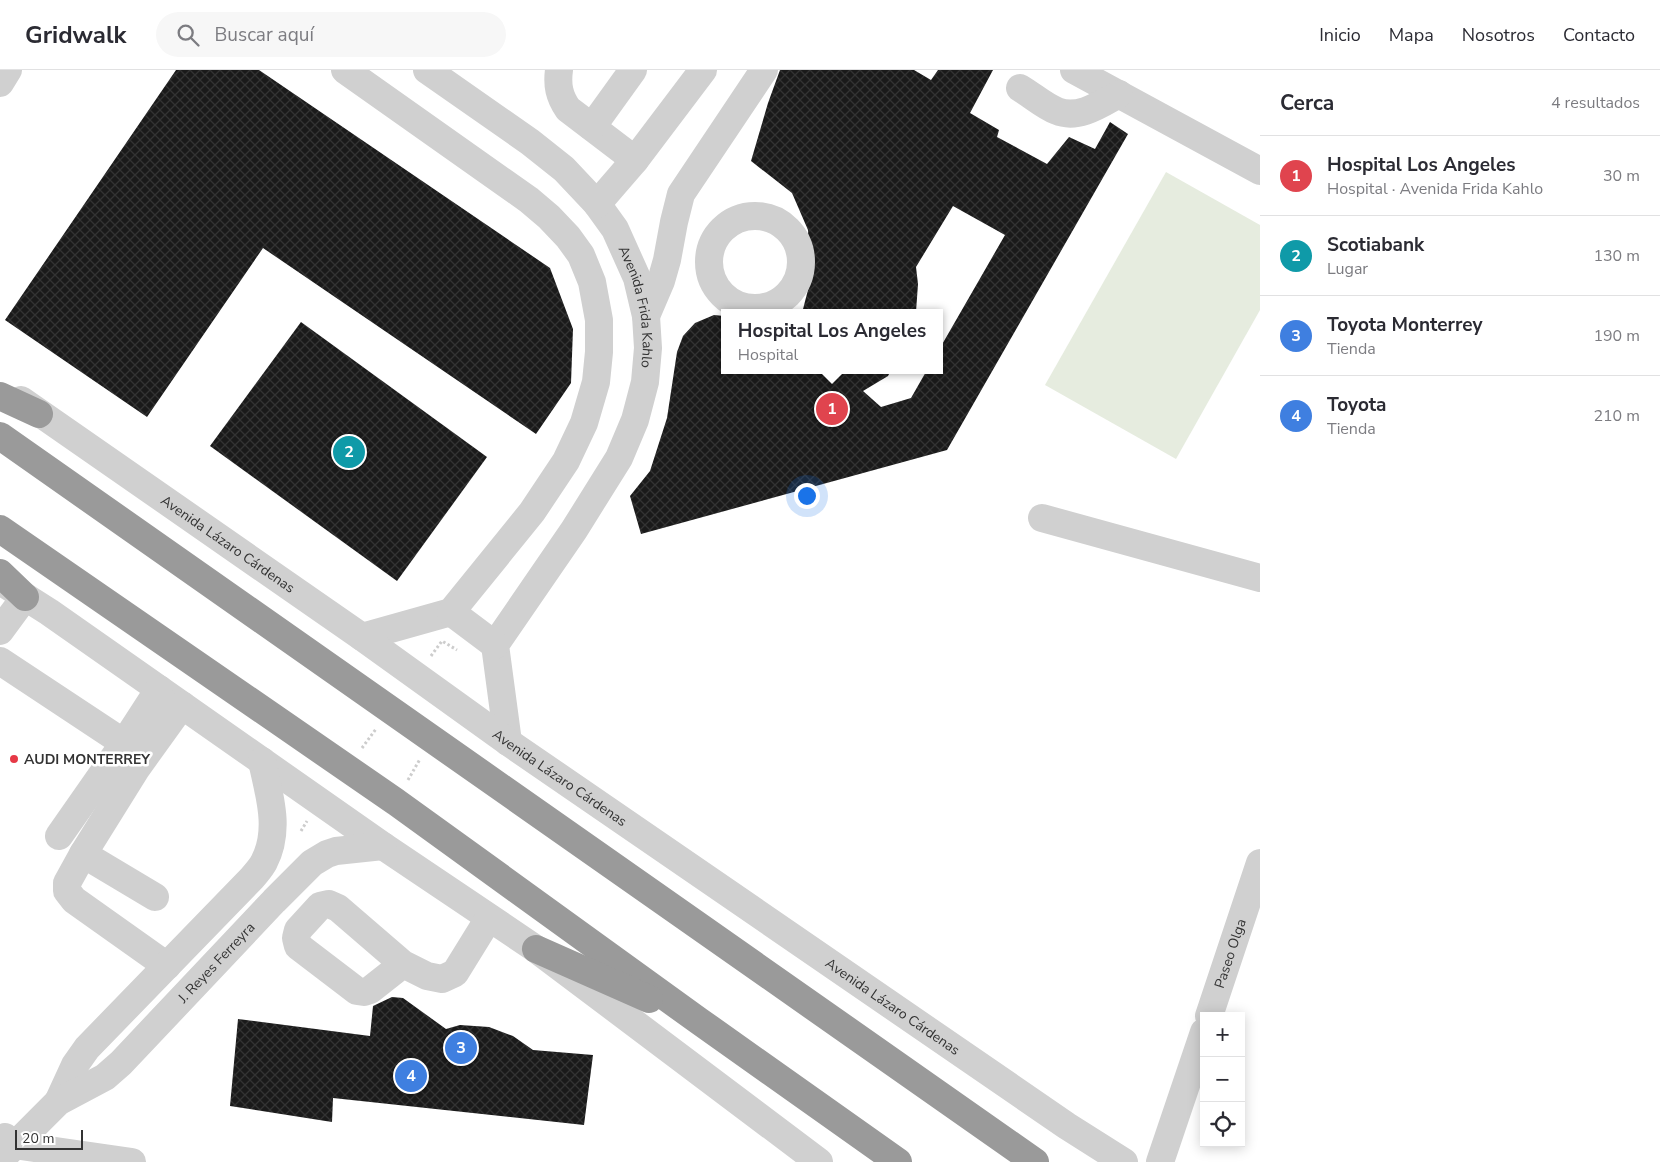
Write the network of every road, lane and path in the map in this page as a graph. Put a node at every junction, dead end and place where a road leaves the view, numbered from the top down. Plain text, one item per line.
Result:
1 (8, 70) edge
2 (345, 70) edge
3 (427, 70) edge
4 (559, 70) edge
5 (633, 70) edge
6 (703, 70) edge
7 (764, 70) edge
8 (1074, 70) edge
9 (0, 83) edge
10 (1020, 88) dead end
11 (1119, 94) junction
12 (592, 127) junction
13 (635, 160) junction
14 (1260, 171) edge
15 (597, 204) junction
16 (668, 260) junction
17 (708, 269) dead end
18 (646, 316) junction
19 (0, 385) edge
20 (0, 396) edge
21 (40, 414) junction
22 (0, 436) edge
23 (1042, 518) dead end
24 (0, 529) edge
25 (0, 573) edge
26 (1260, 578) edge
27 (0, 580) edge
28 (25, 597) junction
29 (451, 612) junction
30 (0, 630) edge
31 (362, 637) junction
32 (495, 645) junction
33 (0, 661) edge
34 (159, 689) junction
35 (182, 706) junction
36 (432, 738) junction
37 (508, 742) junction
38 (124, 743) junction
39 (262, 761) junction
40 (396, 802) junction
41 (272, 810) junction
42 (59, 836) dead end
43 (383, 846) junction
44 (83, 854) junction
45 (327, 854) junction
46 (1260, 863) edge
47 (155, 897) dead end
48 (490, 918) junction
49 (536, 949) junction
50 (403, 964) dead end
51 (167, 966) junction
52 (1210, 1012) edge
53 (699, 1021) junction
54 (1200, 1044) edge
55 (58, 1102) junction
56 (5, 1146) edge
57 (132, 1162) edge
58 (820, 1162) edge
59 (898, 1162) edge
60 (1035, 1162) edge
61 (1124, 1162) edge
62 (1160, 1162) edge

1 - 9 street
2 - 29 street
3 - 15 street, Avenida Frida Kahlo
4 - 12 street
5 - 12 street
6 - 13 street
7 - 16 street
8 - 11 street
10 - 11 street
11 - 14 street
12 - 13 street
13 - 15 street
15 - 18 street, Avenida Frida Kahlo
16 - 17 street
16 - 18 street
18 - 32 street, Avenida Frida Kahlo
19 - 21 street, Avenida Lázaro Cárdenas
20 - 21 highway
21 - 31 street, Avenida Lázaro Cárdenas
22 - 36 highway
23 - 26 street
24 - 40 highway
25 - 28 highway
27 - 28 street
28 - 30 street
28 - 34 street
29 - 31 street
29 - 32 street
31 - 37 street, Avenida Lázaro Cárdenas
32 - 37 street
33 - 38 street
34 - 35 street
34 - 38 street
35 - 39 street
35 - 44 street
36 - 40 path
36 - 60 highway
37 - 61 street, Avenida Lázaro Cárdenas
38 - 42 street
39 - 41 street, J. Reyes Ferreyra
39 - 43 street
40 - 53 highway
41 - 45 path
41 - 51 street, J. Reyes Ferreyra
43 - 45 street, J. Reyes Ferreyra
43 - 48 street
44 - 47 street
44 - 51 street
45 - 55 street, J. Reyes Ferreyra
46 - 52 street, Paseo Olga
48 - 49 street
48 - 50 street
49 - 53 highway
49 - 58 street
51 - 55 street, J. Reyes Ferreyra
53 - 59 highway
54 - 62 street
55 - 56 street, J. Reyes Ferreyra
56 - 57 street

